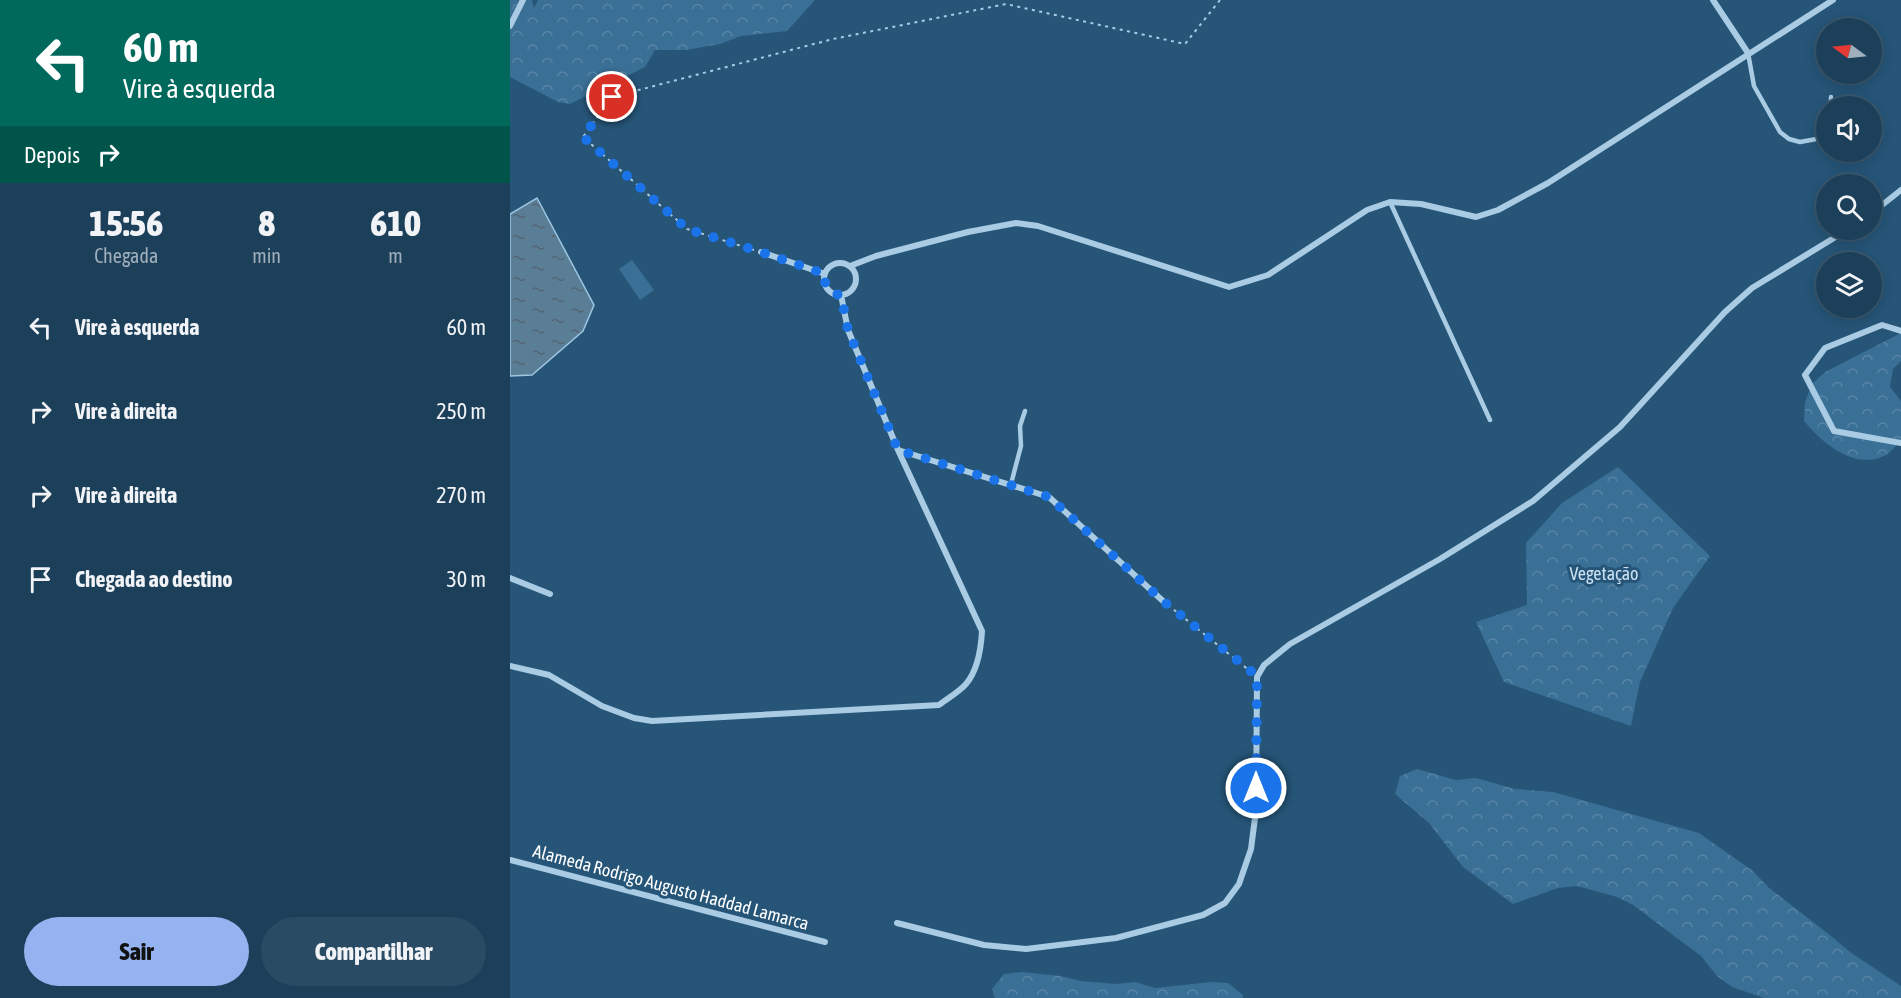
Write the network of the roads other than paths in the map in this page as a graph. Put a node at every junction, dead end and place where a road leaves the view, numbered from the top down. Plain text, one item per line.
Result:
1 (523, 0) edge
2 (1713, 0) edge
3 (1833, 0) edge
4 (510, 26) edge
5 (1748, 53) junction
6 (1816, 139) edge
7 (1901, 190) edge
8 (1390, 202) junction
9 (1882, 205) edge
10 (1831, 240) edge
11 (761, 252) road end
12 (850, 266) junction
13 (825, 274) junction
14 (841, 295) junction
15 (1901, 331) edge
16 (1025, 411) dead end
17 (1490, 420) dead end
18 (1901, 443) edge
19 (898, 450) junction
20 (1011, 484) junction
21 (510, 578) edge
22 (550, 594) dead end
23 (1163, 601) road end
24 (510, 666) edge
25 (510, 860) edge
26 (897, 923) dead end
27 (825, 942) dead end

1 - 4 street
2 - 5 street
3 - 5 street
5 - 6 lane
5 - 8 street
7 - 9 street
8 - 12 street
8 - 17 lane
10 - 26 street
11 - 13 street
12 - 13 street
12 - 14 street
13 - 14 street
14 - 19 street
15 - 18 street
16 - 20 lane
19 - 20 street
19 - 24 street
20 - 23 street
21 - 22 street
25 - 27 street, Alameda Rodrigo Augusto Haddad Lamarca

